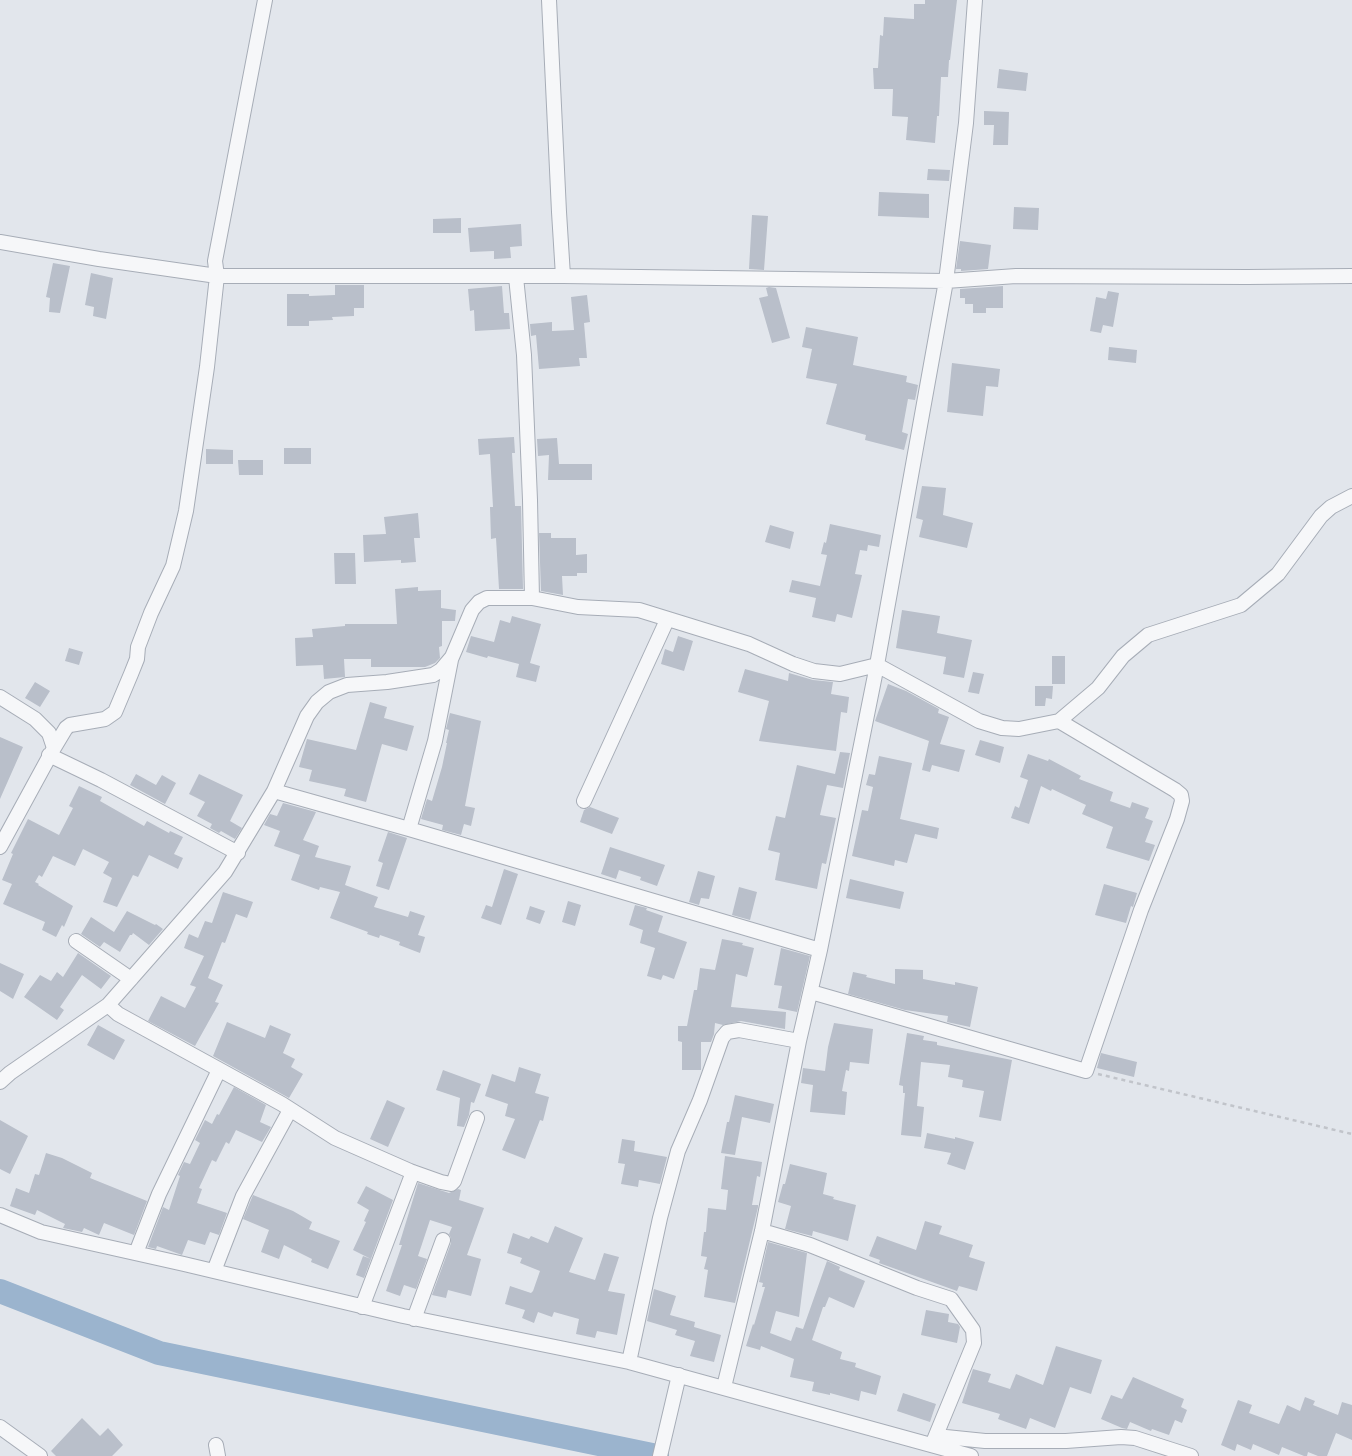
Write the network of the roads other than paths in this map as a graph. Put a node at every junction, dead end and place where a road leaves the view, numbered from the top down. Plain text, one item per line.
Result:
1 (265, 0) edge
2 (550, 0) edge
3 (975, 0) edge
4 (0, 242) edge
5 (217, 276) junction
6 (564, 276) junction
7 (1352, 276) edge
8 (516, 277) junction
9 (946, 281) junction
10 (1352, 496) edge
11 (532, 598) junction
12 (667, 620) junction
13 (452, 657) junction
14 (877, 665) junction
15 (0, 697) edge
16 (1059, 721) junction
17 (51, 751) junction
18 (274, 791) junction
19 (584, 800) dead end
20 (409, 829) junction
21 (0, 847) edge
22 (238, 853) junction
23 (76, 941) dead end
24 (820, 950) junction
25 (131, 979) junction
26 (811, 992) junction
27 (108, 1004) junction
28 (799, 1041) junction
29 (219, 1070) junction
30 (0, 1082) edge
31 (290, 1110) junction
32 (477, 1118) dead end
33 (413, 1172) junction
34 (0, 1215) edge
35 (762, 1230) junction
36 (443, 1240) dead end
37 (136, 1253) junction
38 (214, 1271) junction
39 (362, 1307) junction
40 (414, 1319) junction
41 (629, 1362) junction
42 (679, 1375) junction
43 (724, 1387) junction
44 (0, 1427) edge
45 (934, 1441) junction
46 (40, 1456) edge
47 (660, 1456) edge
48 (971, 1456) edge
49 (1191, 1456) edge

1 - 5 street
2 - 6 street
3 - 9 street
4 - 5 street
5 - 8 street
5 - 17 street
6 - 8 street
6 - 9 street
7 - 9 street
8 - 11 street
9 - 14 street
10 - 16 street
11 - 12 street
11 - 13 street
12 - 14 street
12 - 19 street
13 - 18 street
13 - 20 street
14 - 16 street
14 - 24 street
15 - 17 street
16 - 26 street
17 - 21 street
17 - 22 street
18 - 20 street
18 - 22 street
20 - 24 street
22 - 25 street
23 - 25 street
24 - 26 street
25 - 27 street
26 - 28 street
27 - 29 street
27 - 30 street
28 - 35 street
28 - 41 street
29 - 31 street
29 - 37 street
31 - 33 street
31 - 38 street
32 - 33 street
33 - 39 street
34 - 37 street
35 - 43 street
35 - 45 street
36 - 40 street
37 - 38 street
38 - 39 street
39 - 40 street
40 - 41 street
41 - 42 street
42 - 43 street
42 - 47 street
43 - 45 street
44 - 46 street
45 - 48 street
45 - 49 street

